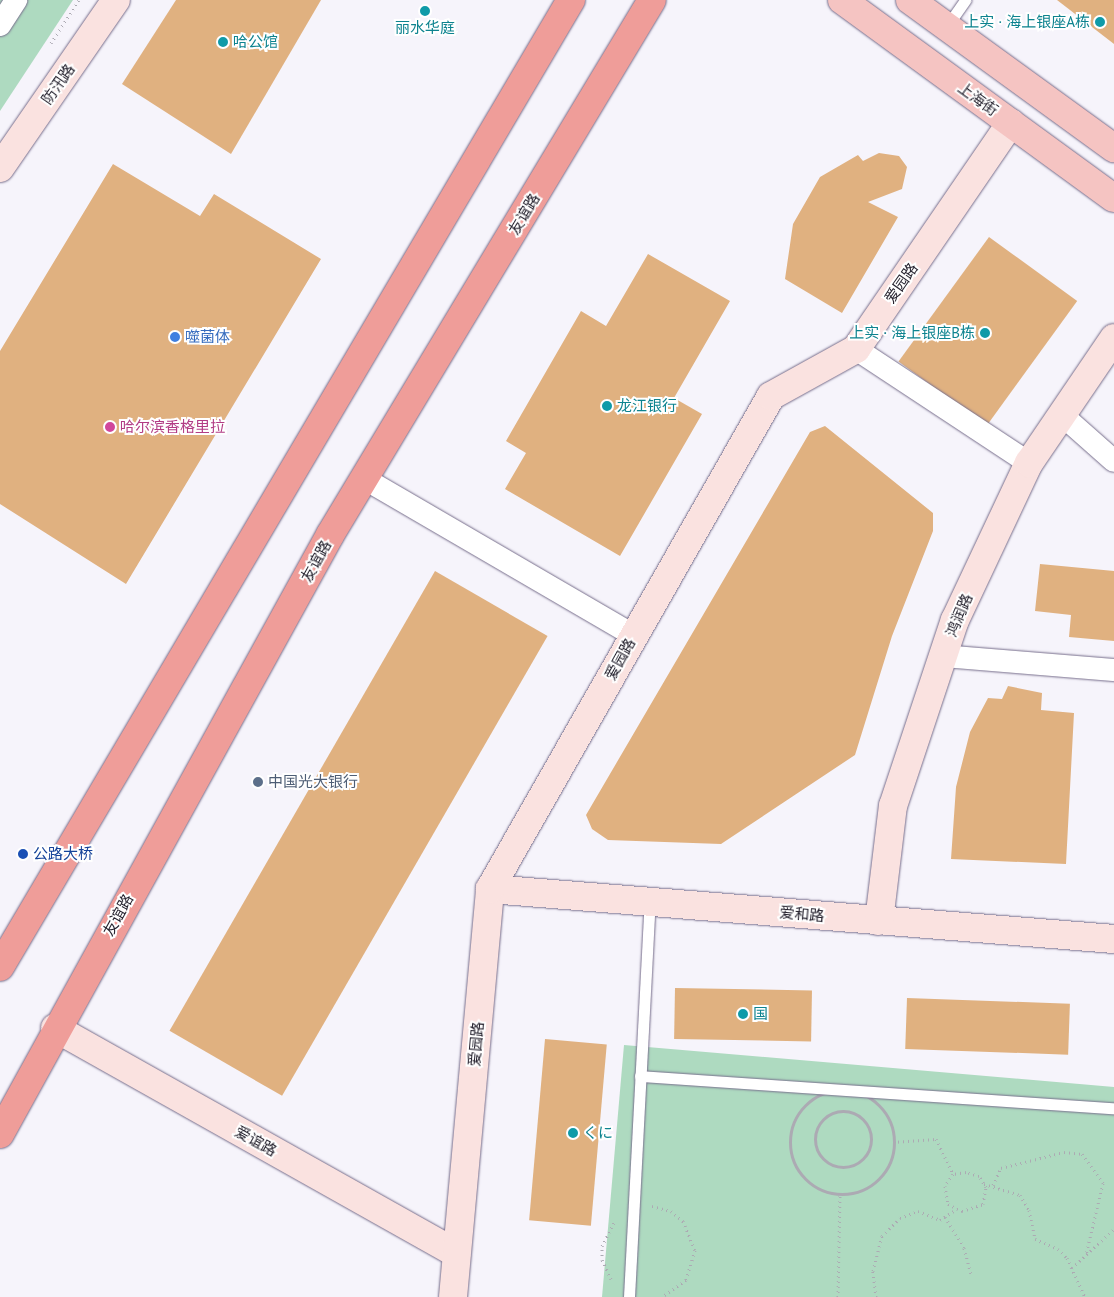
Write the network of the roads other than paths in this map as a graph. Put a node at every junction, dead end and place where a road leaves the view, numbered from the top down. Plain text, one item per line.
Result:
1 (16, 0) edge
2 (116, 0) edge
3 (571, 0) edge
4 (652, 0) edge
5 (842, 0) edge
6 (910, 0) edge
7 (965, 0) edge
8 (0, 25) edge
9 (946, 26) junction
10 (1011, 123) junction
11 (1114, 148) edge
12 (0, 168) edge
13 (1114, 198) edge
14 (1114, 338) edge
15 (856, 349) junction
16 (1062, 415) junction
17 (1114, 462) edge
18 (1029, 464) junction
19 (365, 478) junction
20 (633, 635) junction
21 (943, 656) junction
22 (1114, 670) edge
23 (490, 889) junction
24 (650, 902) junction
25 (879, 921) junction
26 (1114, 939) edge
27 (0, 967) edge
28 (55, 1028) junction
29 (640, 1076) junction
30 (1114, 1108) edge
31 (0, 1134) edge
32 (456, 1253) junction
33 (453, 1297) edge
34 (629, 1297) edge

1 - 8 street
2 - 12 street, 防汛路
3 - 27 highway
4 - 19 highway, 友谊路
5 - 10 main road, 上海街
6 - 9 main road
7 - 9 lane
9 - 11 main road
10 - 13 main road, 上海街
10 - 15 street, 爱园路
14 - 16 street, 鸿润路
15 - 18 street
15 - 20 street, 爱园路
16 - 17 street
16 - 18 street, 鸿润路
18 - 21 street, 鸿润路
19 - 20 street
19 - 28 highway, 友谊路
20 - 23 street, 爱园路
21 - 22 street
21 - 25 street, 鸿润路
23 - 24 street, 爱和路
23 - 32 street, 爱园路
24 - 25 street, 爱和路
24 - 29 lane
25 - 26 street, 爱和路
28 - 31 highway, 友谊路
28 - 32 street, 爱谊路
29 - 30 lane
29 - 34 lane
32 - 33 street, 爱园路

